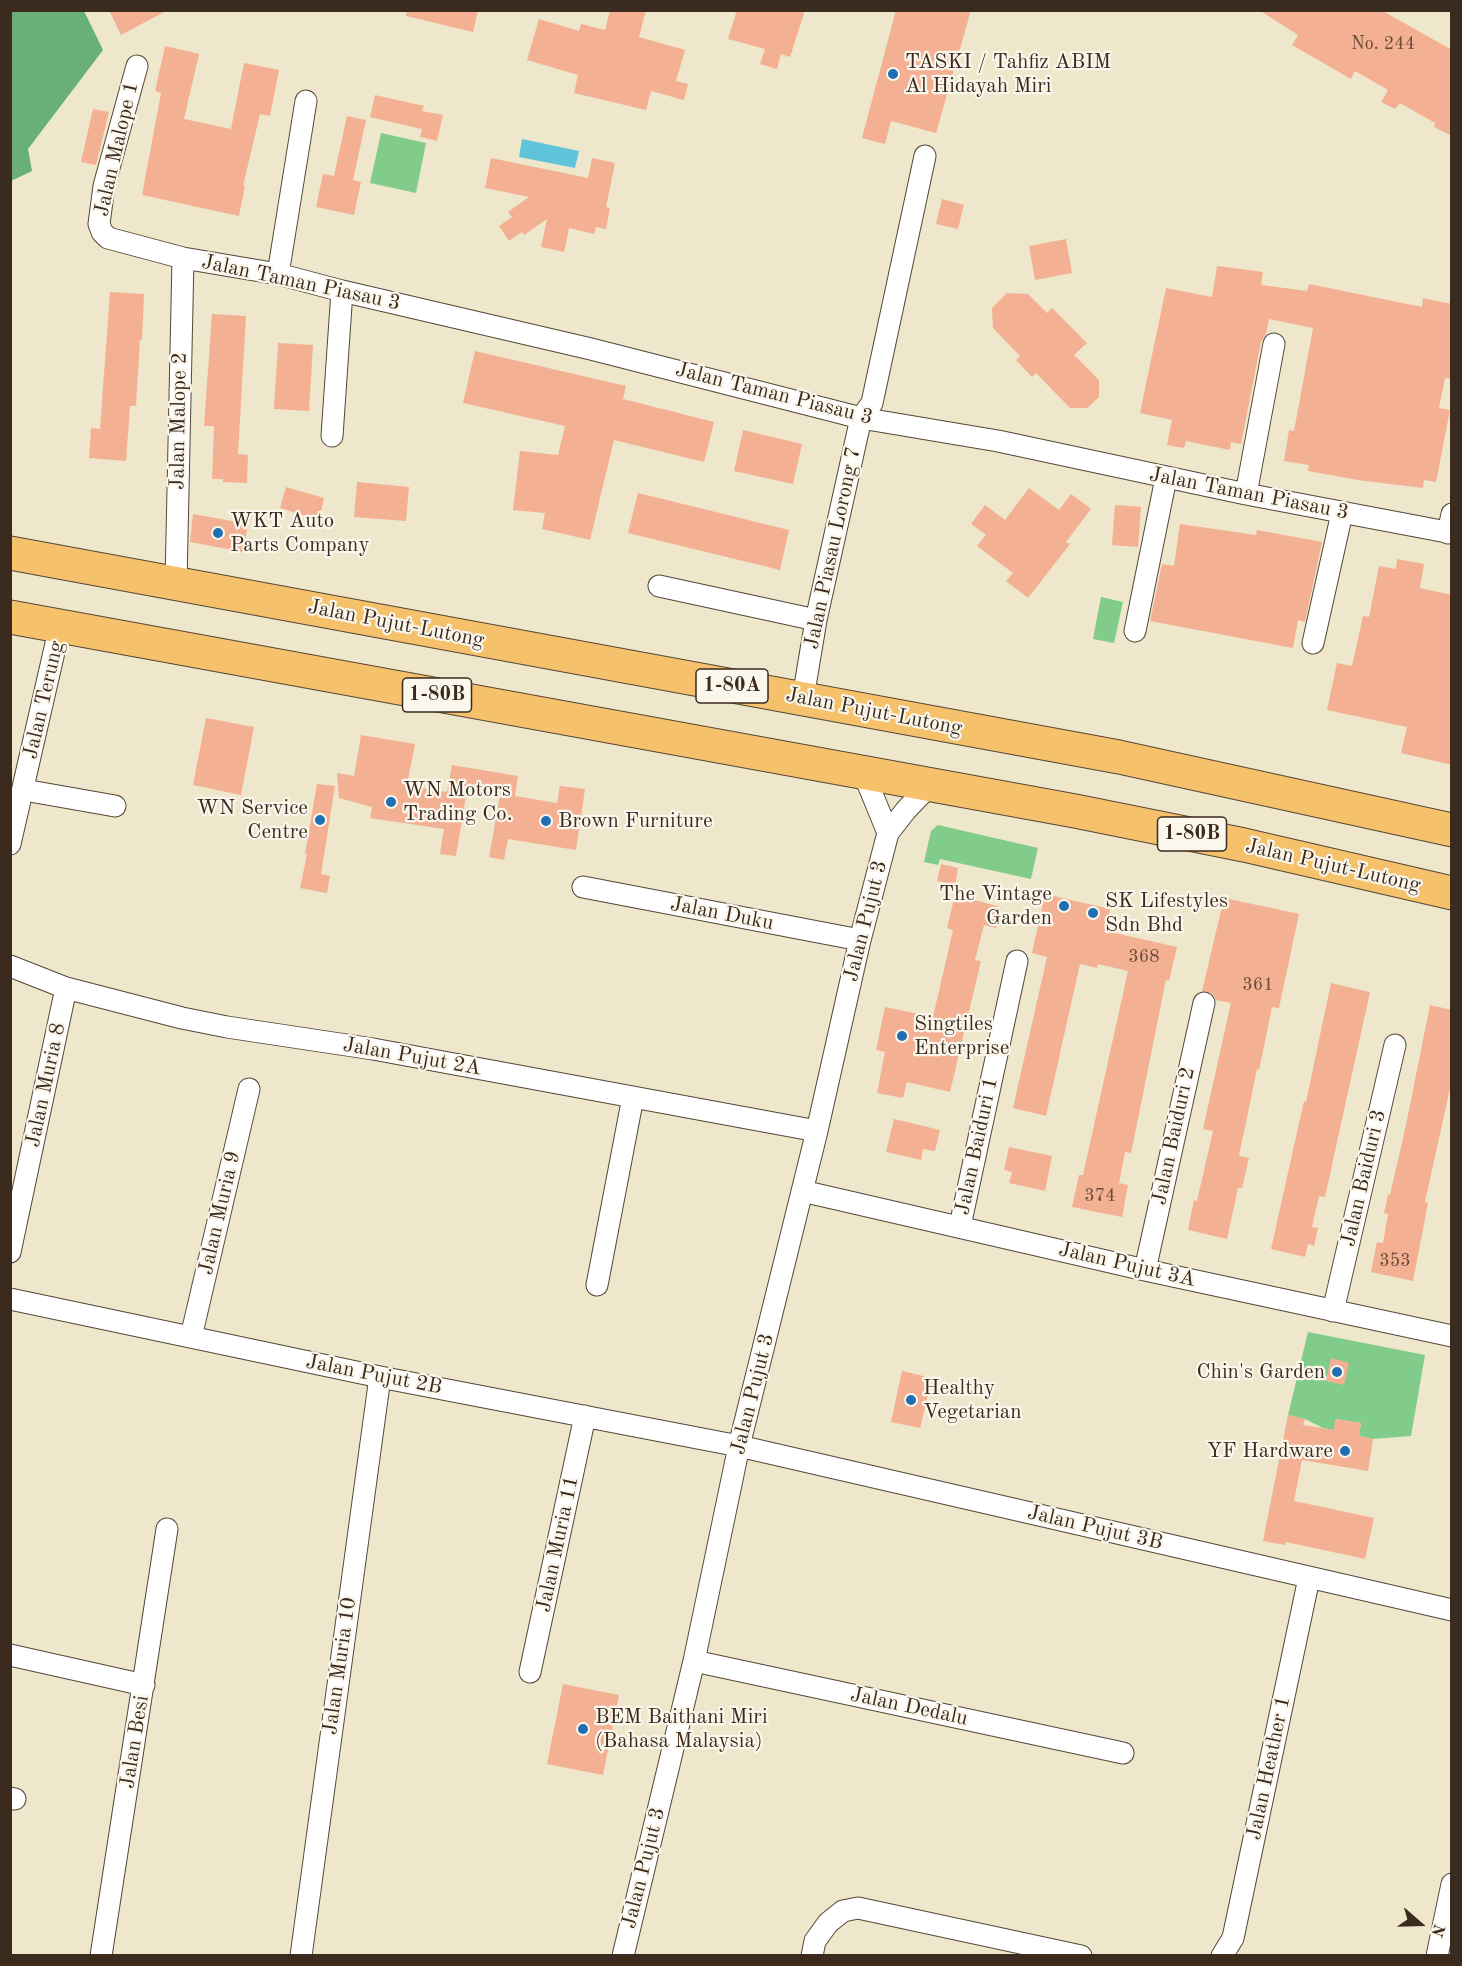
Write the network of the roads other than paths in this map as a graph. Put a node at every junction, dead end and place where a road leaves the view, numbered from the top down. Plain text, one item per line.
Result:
1 (136, 66) dead end
2 (306, 101) dead end
3 (925, 156) dead end
4 (102, 232) joint
5 (183, 258) junction
6 (278, 274) junction
7 (342, 291) junction
8 (1274, 344) dead end
9 (861, 418) junction
10 (332, 436) dead end
11 (1166, 478) junction
12 (1246, 494) junction
13 (1342, 513) junction
14 (1450, 526) edge
15 (10, 553) edge
16 (176, 583) junction
17 (658, 586) dead end
18 (10, 617) edge
19 (816, 621) junction
20 (60, 626) junction
21 (1135, 631) dead end
22 (1313, 644) dead end
23 (803, 698) junction
24 (863, 772) junction
25 (930, 785) junction
26 (24, 790) junction
27 (115, 806) dead end
28 (1452, 830) edge
29 (888, 833) junction
30 (10, 844) edge
31 (583, 887) dead end
32 (1452, 893) edge
33 (860, 940) junction
34 (1017, 961) dead end
35 (10, 966) edge
36 (66, 988) junction
37 (1204, 1003) dead end
38 (1395, 1044) dead end
39 (249, 1089) dead end
40 (633, 1097) junction
41 (817, 1131) junction
42 (802, 1191) junction
43 (960, 1226) junction
44 (10, 1252) edge
45 (1145, 1270) junction
46 (597, 1285) dead end
47 (10, 1299) edge
48 (1333, 1311) junction
49 (1452, 1336) edge
50 (190, 1337) junction
51 (380, 1377) junction
52 (585, 1416) junction
53 (740, 1446) junction
54 (166, 1529) dead end
55 (1309, 1578) junction
56 (1452, 1610) edge
57 (10, 1655) edge
58 (694, 1661) junction
59 (530, 1672) dead end
60 (144, 1685) junction
61 (1123, 1753) dead end
62 (1452, 1884) edge
63 (101, 1956) edge
64 (301, 1956) edge
65 (623, 1956) edge
66 (812, 1956) edge
67 (1081, 1956) edge
68 (1222, 1956) edge
69 (1437, 1956) edge

1 - 4 street, Jalan Malope 1
2 - 6 street
3 - 9 street, Jalan Piasau Lorong 7
4 - 5 street, Jalan Taman Piasau 3
5 - 6 street, Jalan Taman Piasau 3
5 - 16 street, Jalan Malope 2
6 - 7 street, Jalan Taman Piasau 3
7 - 9 street, Jalan Taman Piasau 3
7 - 10 street
8 - 12 street
9 - 11 street, Jalan Taman Piasau 3
9 - 19 street, Jalan Piasau Lorong 7
11 - 12 street, Jalan Taman Piasau 3
11 - 21 street
12 - 13 street, Jalan Taman Piasau 3
13 - 14 street, Jalan Taman Piasau 3
13 - 22 street
15 - 16 highway, Jalan Pujut-Lutong / 1-80A
16 - 23 highway, Jalan Pujut-Lutong / 1-80A
17 - 19 street
18 - 20 highway, Jalan Pujut-Lutong / 1-80B
19 - 23 street, Jalan Piasau Lorong 7
20 - 24 highway, Jalan Pujut-Lutong / 1-80B
20 - 26 street, Jalan Terung
23 - 28 highway, Jalan Pujut-Lutong / 1-80A
24 - 25 highway, Jalan Pujut-Lutong / 1-80B
24 - 29 street, Jalan Pujut 3
25 - 29 street, Jalan Pujut 3
25 - 32 highway, Jalan Pujut-Lutong / 1-80B
26 - 27 street
26 - 30 street, Jalan Terung
29 - 33 street, Jalan Pujut 3
31 - 33 street, Jalan Duku
33 - 41 street, Jalan Pujut 3
34 - 43 street, Jalan Baiduri 1
35 - 36 street, Jalan Pujut 2A
36 - 40 street, Jalan Pujut 2A
36 - 44 street, Jalan Muria 8
37 - 45 street, Jalan Baiduri 2
38 - 48 street, Jalan Baiduri 3
39 - 50 street, Jalan Muria 9
40 - 41 street, Jalan Pujut 2A
40 - 46 street
41 - 42 street, Jalan Pujut 3
42 - 43 street, Jalan Pujut 3A
42 - 53 street, Jalan Pujut 3
43 - 45 street, Jalan Pujut 3A
45 - 48 street, Jalan Pujut 3A
47 - 50 street, Jalan Pujut 2B
48 - 49 street, Jalan Pujut 3A
50 - 51 street, Jalan Pujut 2B
51 - 52 street, Jalan Pujut 2B
51 - 64 street, Jalan Muria 10
52 - 53 street, Jalan Pujut 2B
52 - 59 street, Jalan Muria 11
53 - 55 street, Jalan Pujut 3B
53 - 58 street, Jalan Pujut 3
54 - 60 street, Jalan Besi
55 - 56 street, Jalan Pujut 3B
55 - 68 street, Jalan Heather 1
57 - 60 street
58 - 61 street, Jalan Dedalu
58 - 65 street, Jalan Pujut 3
60 - 63 street, Jalan Besi
62 - 69 street
66 - 67 street

